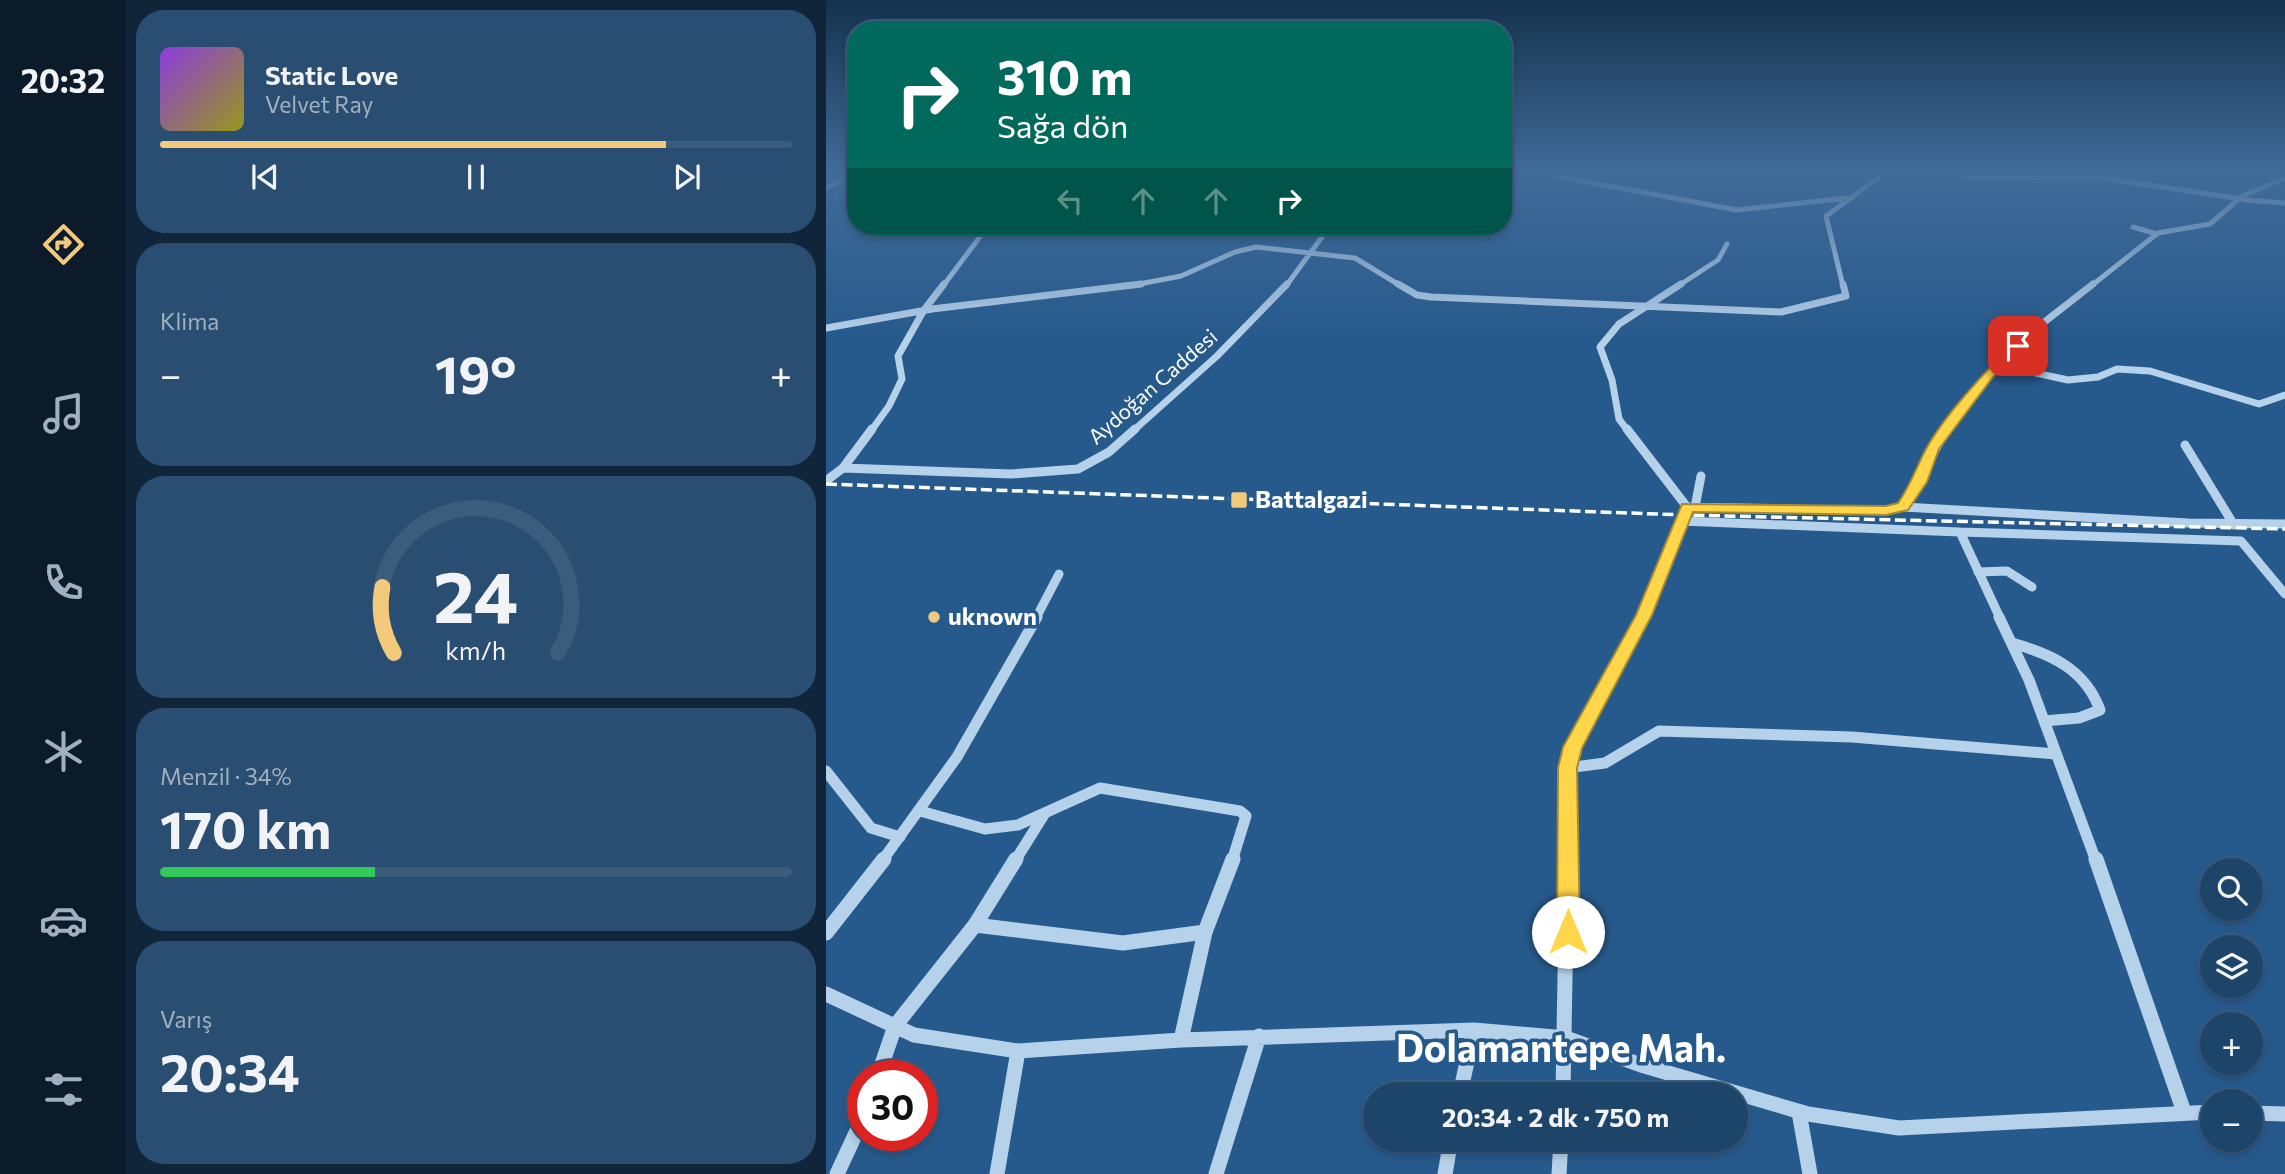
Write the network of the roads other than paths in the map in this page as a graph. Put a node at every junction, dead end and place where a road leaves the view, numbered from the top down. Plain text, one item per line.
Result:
1 (1829, 228) edge
2 (2136, 228) edge
3 (2190, 228) edge
4 (2157, 234) junction
5 (981, 235) edge
6 (1323, 235) edge
7 (1727, 244) dead end
8 (1309, 253) junction
9 (1644, 308) junction
10 (924, 310) junction
11 (826, 328) edge
12 (1998, 365) junction
13 (2285, 396) edge
14 (2185, 444) dead end
15 (842, 468) junction
16 (1701, 476) dead end
17 (827, 480) edge
18 (1691, 507) junction
19 (1903, 507) junction
20 (1681, 521) junction
21 (2285, 524) edge
22 (2234, 525) junction
23 (1960, 533) junction
24 (1978, 572) junction
25 (1059, 575) dead end
26 (2032, 587) dead end
27 (2285, 594) edge
28 (2012, 643) junction
29 (2044, 721) junction
30 (2056, 754) junction
31 (1567, 768) junction
32 (826, 771) edge
33 (920, 811) junction
34 (1045, 813) junction
35 (900, 837) junction
36 (975, 925) junction
37 (1205, 932) junction
38 (826, 933) edge
39 (826, 994) edge
40 (895, 1026) junction
41 (1474, 1030) junction
42 (1259, 1036) junction
43 (1566, 1038) junction
44 (1181, 1040) junction
45 (1018, 1051) junction
46 (883, 1060) edge
47 (1463, 1082) edge
48 (1564, 1082) edge
49 (1799, 1112) junction
50 (2184, 1112) junction
51 (2200, 1112) edge
52 (2263, 1113) edge
53 (2285, 1114) edge
54 (848, 1151) edge
55 (1449, 1152) edge
56 (1560, 1152) edge
57 (837, 1174) edge
58 (997, 1174) edge
59 (1216, 1174) edge
60 (1446, 1174) edge
61 (1559, 1174) edge
62 (1810, 1174) edge

1 - 9 street
2 - 4 street
3 - 4 street
4 - 12 street
5 - 10 street
6 - 8 street, Aydoğan Caddesi
7 - 9 street
8 - 9 street
8 - 10 street
8 - 15 street, Aydoğan Caddesi
9 - 18 street
10 - 11 street
10 - 15 street
12 - 13 street
12 - 19 street
14 - 22 street
15 - 17 street
16 - 18 street
18 - 19 street
18 - 20 street
19 - 22 street
20 - 23 street
20 - 31 street
21 - 22 street
23 - 24 street
23 - 27 street
24 - 26 street
24 - 28 street
25 - 33 street
28 - 29 street
28 - 29 street
29 - 30 street
30 - 31 street
30 - 50 street
31 - 43 street
32 - 35 street
33 - 34 street
33 - 35 street
34 - 36 street
34 - 37 street
35 - 38 street
36 - 37 street
36 - 40 street
37 - 44 street
39 - 40 street
40 - 45 street
40 - 46 street
41 - 42 street
41 - 43 street
41 - 47 street
42 - 44 street
42 - 59 street
43 - 48 street
43 - 49 street
44 - 45 street
45 - 58 street
49 - 50 street
49 - 62 street
50 - 51 street
52 - 53 street
54 - 57 street
55 - 60 street
56 - 61 street

